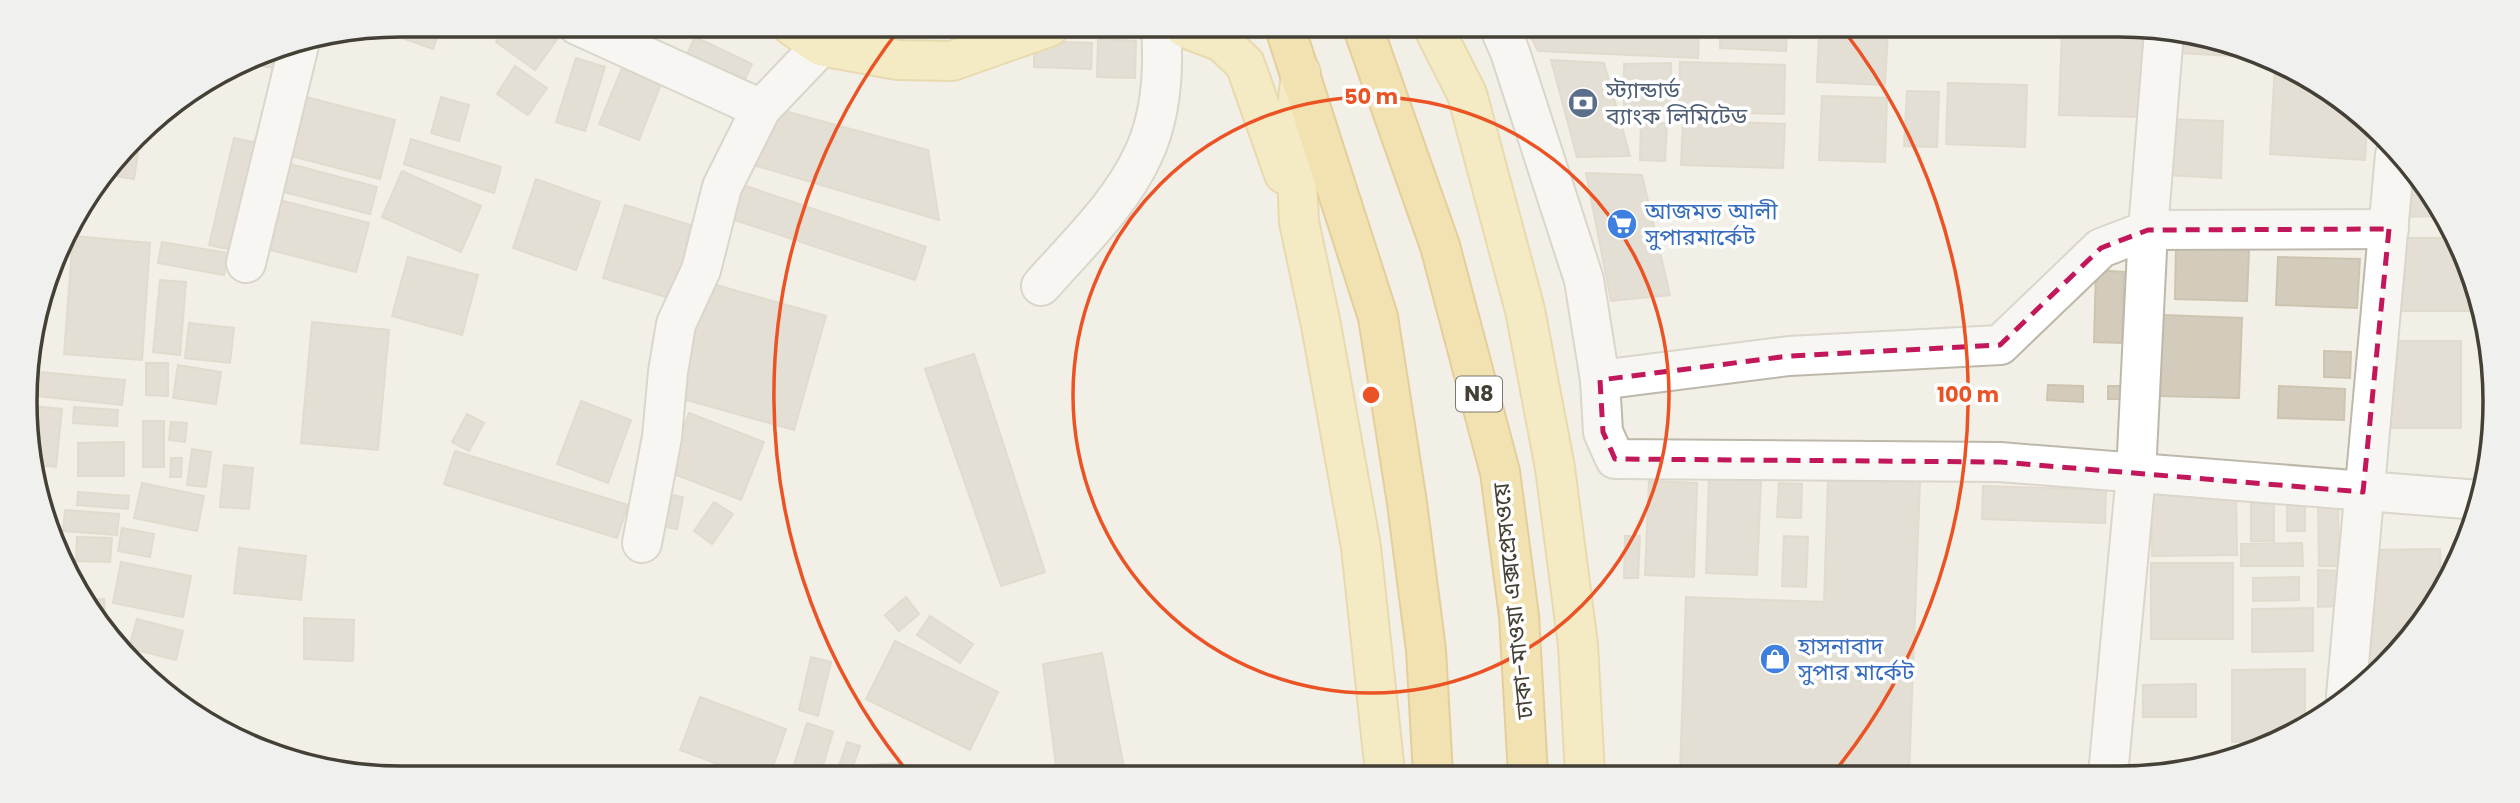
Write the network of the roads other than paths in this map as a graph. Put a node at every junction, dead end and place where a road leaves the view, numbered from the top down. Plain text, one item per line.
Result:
1 (603, 37) edge
2 (806, 37) edge
3 (811, 37) edge
4 (1020, 37) edge
5 (1161, 37) edge
6 (1209, 37) edge
7 (1288, 37) edge
8 (1366, 37) edge
9 (1438, 37) edge
10 (1503, 37) edge
11 (2163, 40) edge
12 (297, 52) edge
13 (1301, 73) junction
14 (761, 109) junction
15 (2394, 163) edge
16 (1300, 222) junction
17 (2389, 229) junction
18 (2148, 230) junction
19 (246, 262) dead end
20 (1041, 286) dead end
21 (1600, 380) junction
22 (2136, 474) junction
23 (2364, 492) junction
24 (2470, 499) edge
25 (642, 543) dead end
26 (2347, 686) edge
27 (1384, 766) edge
28 (1433, 766) edge
29 (1528, 766) edge
30 (1585, 766) edge
31 (2109, 766) edge

1 - 14 street
2 - 14 street
3 - 4 main road
5 - 20 street
6 - 16 main road
7 - 13 highway
8 - 29 highway, ঢাকা-মাওয়া এক্সপ্রেসওয়ে / N8
9 - 30 main road
10 - 21 street
11 - 18 street
12 - 19 street
13 - 16 main road
13 - 28 highway
14 - 25 street
15 - 17 street
16 - 27 main road
17 - 18 street
17 - 23 street
18 - 21 street
18 - 22 street
21 - 22 street
22 - 23 street
22 - 31 street
23 - 24 street
23 - 26 street

